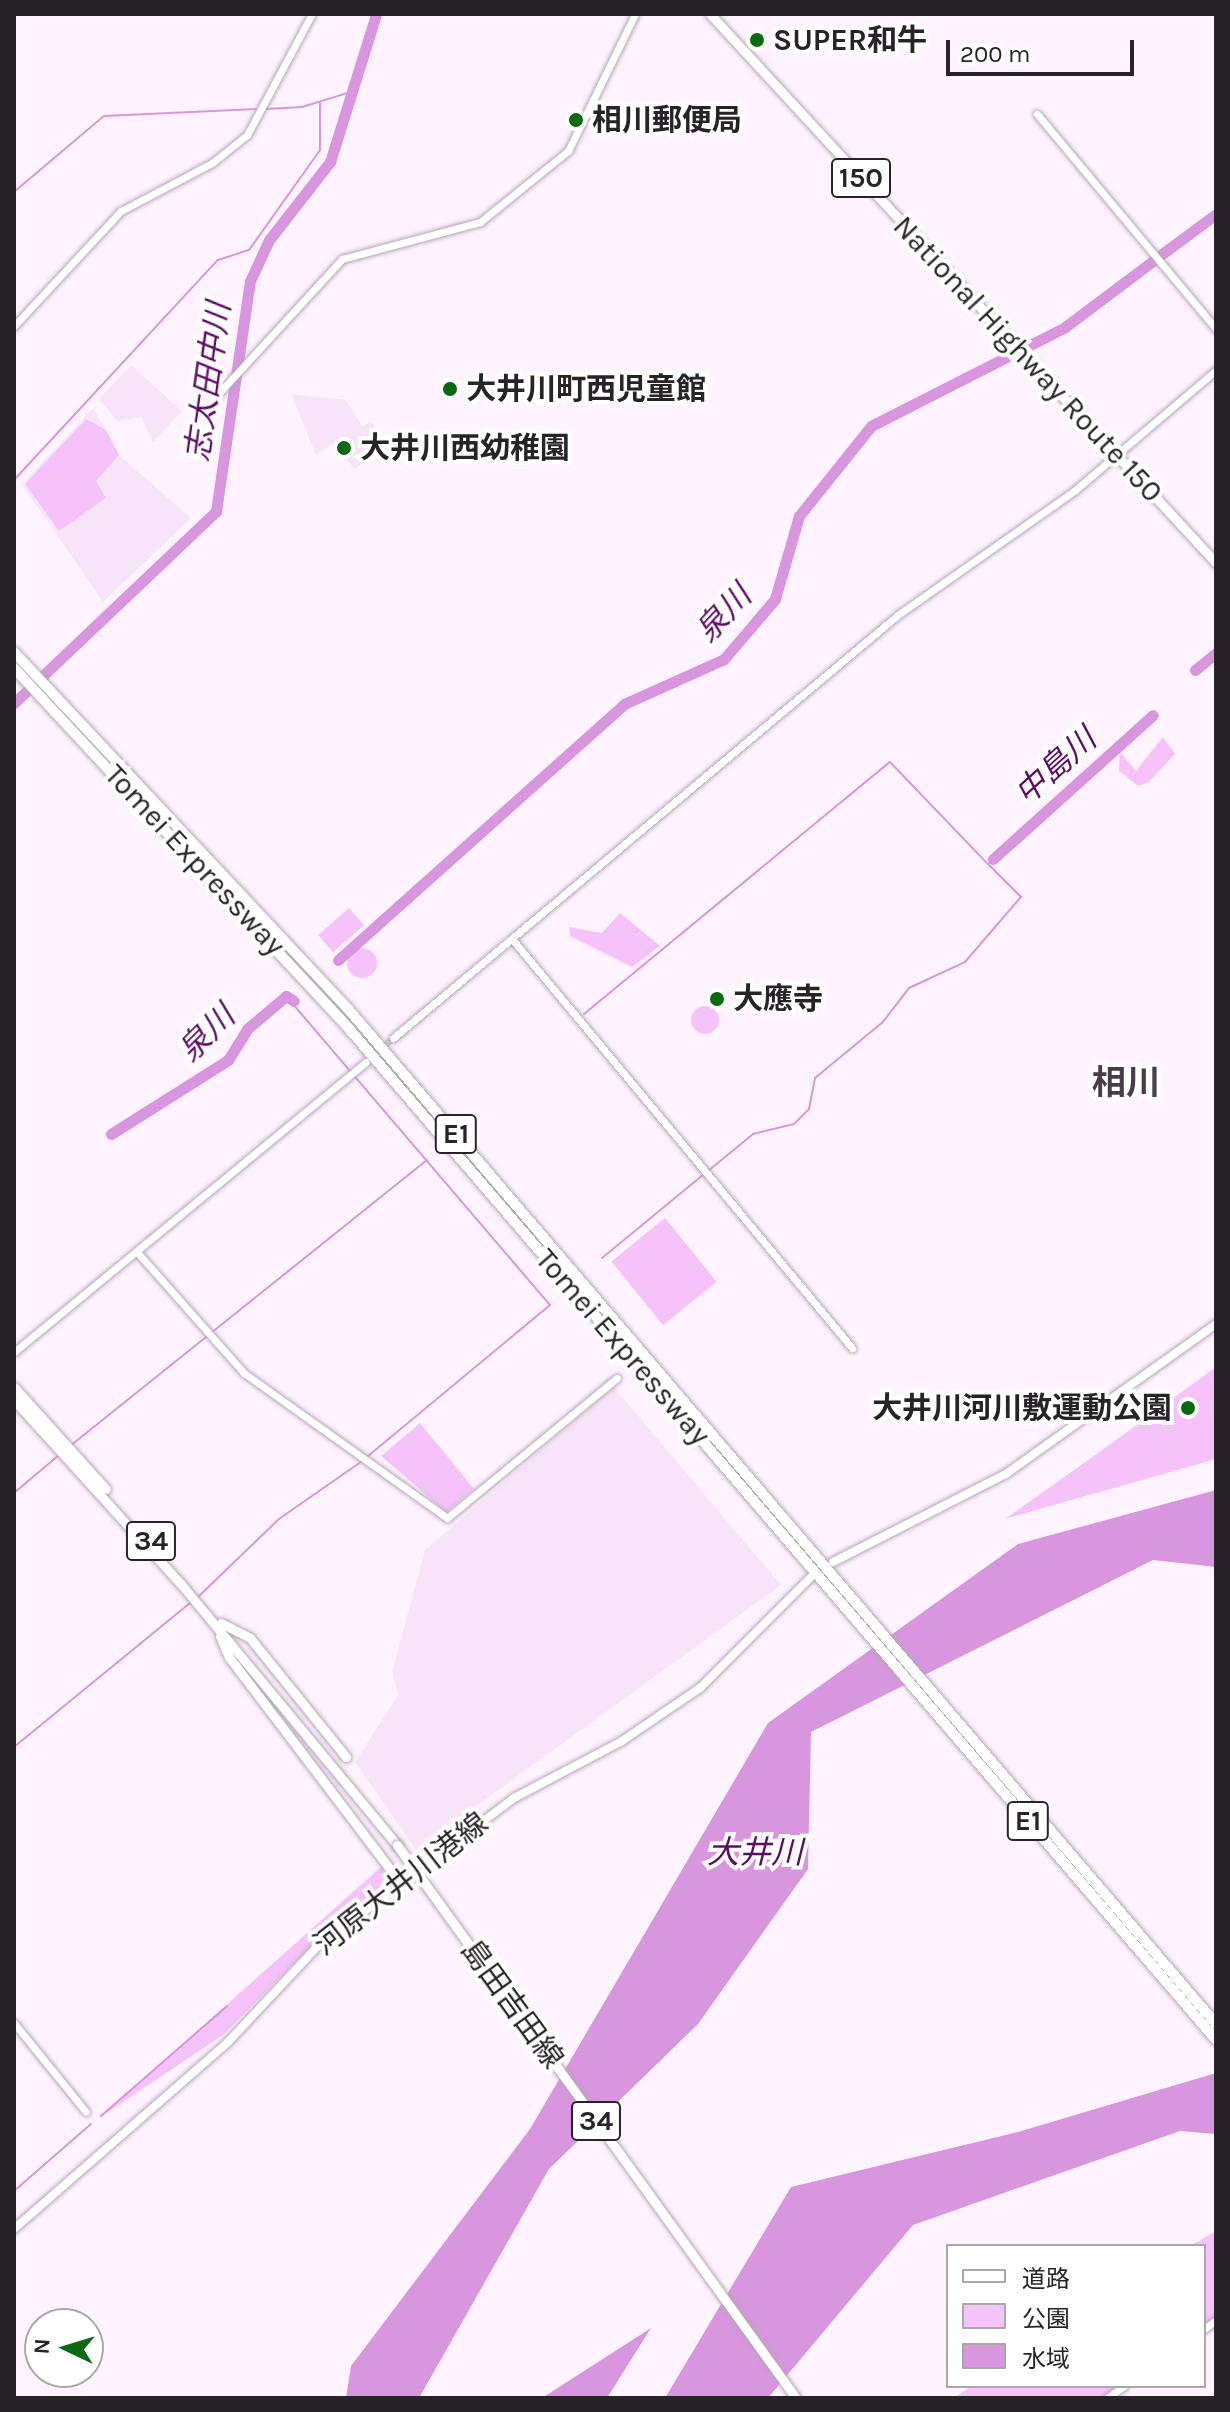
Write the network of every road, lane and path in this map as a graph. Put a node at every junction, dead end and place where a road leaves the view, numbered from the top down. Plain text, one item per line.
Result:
1 (312, 14) edge
2 (635, 14) edge
3 (710, 14) edge
4 (1037, 114) dead end
5 (14, 326) edge
6 (1216, 329) edge
7 (1216, 370) edge
8 (218, 394) dead end
9 (1118, 456) junction
10 (1216, 563) edge
11 (14, 652) edge
12 (18, 667) edge
13 (44, 691) junction
14 (512, 939) junction
15 (393, 1038) tunnel mouth
16 (366, 1062) tunnel mouth
17 (137, 1252) junction
18 (1216, 1324) edge
19 (852, 1348) dead end
20 (14, 1352) edge
21 (617, 1378) dead end
22 (14, 1387) edge
23 (14, 1400) edge
24 (833, 1562) dead end
25 (813, 1575) dead end
26 (219, 1625) junction
27 (346, 1757) dead end
28 (399, 1881) junction
29 (14, 2023) edge
30 (1216, 2024) edge
31 (1216, 2040) edge
32 (86, 2112) dead end
33 (14, 2229) edge
34 (796, 2398) edge

1 - 5 street
2 - 8 street
3 - 9 main road, National Highway Route 150 / 150
4 - 6 street
7 - 9 street
9 - 10 main road, National Highway Route 150 / 150
9 - 14 street
11 - 12 highway, Tomei Expressway / E1
12 - 13 highway, Tomei Expressway / E1
13 - 30 highway, Tomei Expressway / E1
13 - 31 highway, Tomei Expressway / E1
14 - 15 street
14 - 19 street
16 - 17 street
17 - 20 street
17 - 21 street
18 - 24 main road
22 - 26 main road, 島田吉田線 / 34
23 - 26 main road, 島田吉田線 / 34
25 - 28 main road, 河原大井川港線
26 - 27 main road
26 - 28 main road
26 - 34 main road, 島田吉田線 / 34, bridge
28 - 33 main road, 河原大井川港線
29 - 32 street

